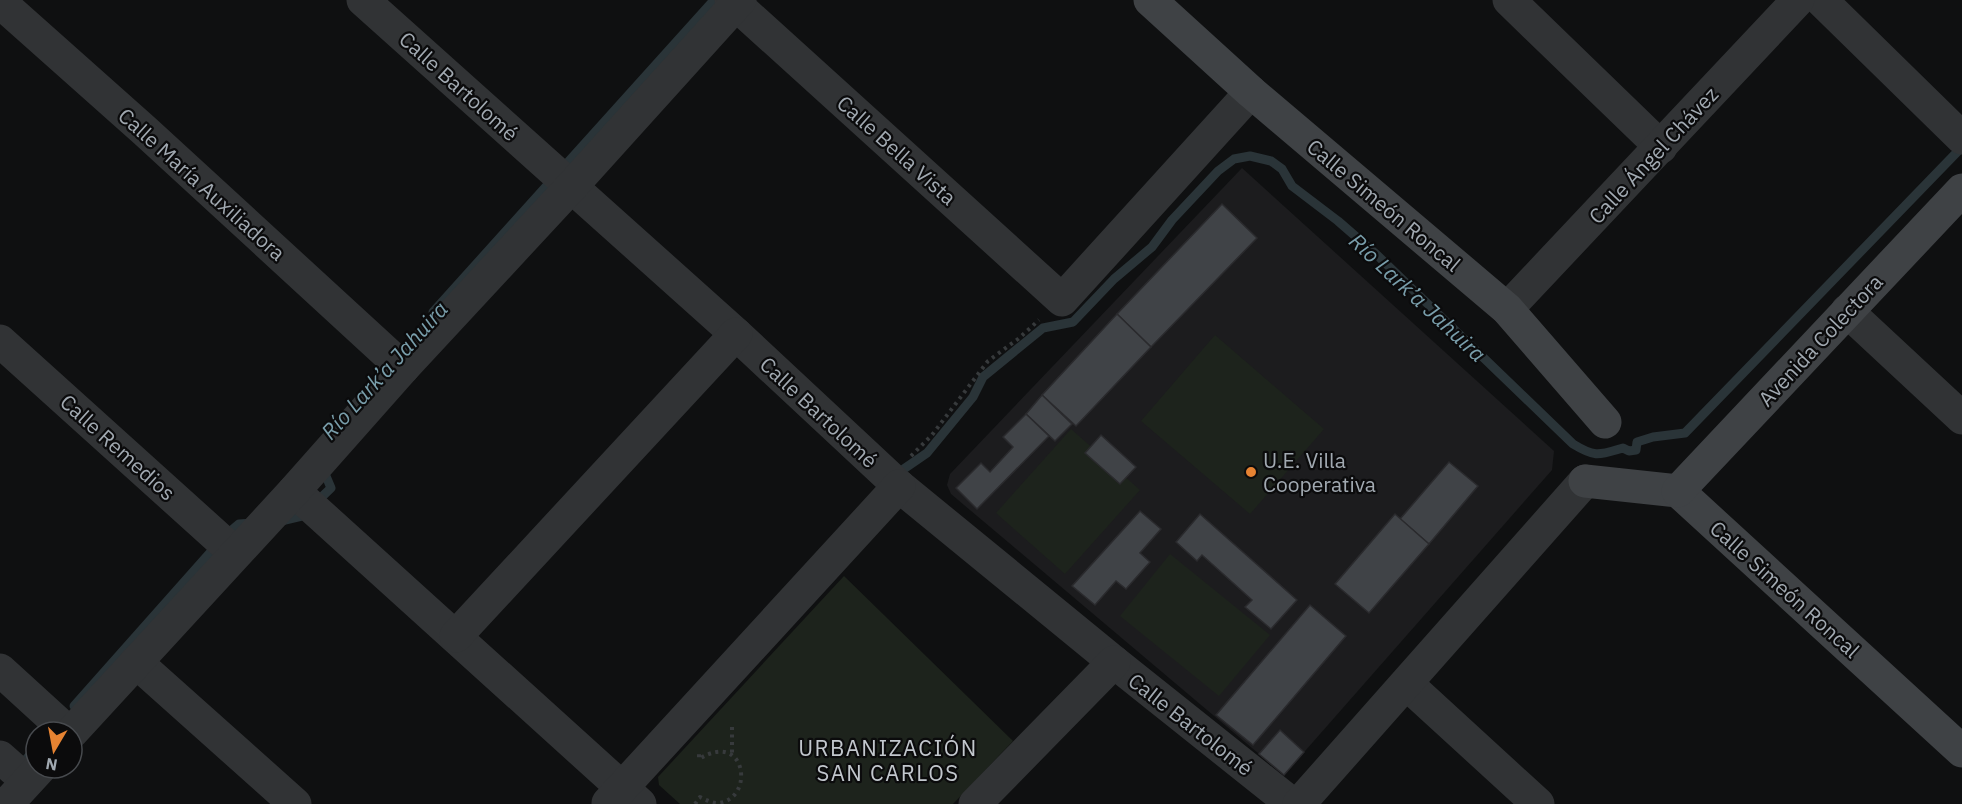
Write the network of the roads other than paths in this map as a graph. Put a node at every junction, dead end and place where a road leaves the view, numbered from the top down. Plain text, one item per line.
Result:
1 (363, 0) edge
2 (1150, 0) edge
3 (1509, 0) edge
4 (1798, 0) edge
5 (1821, 0) edge
6 (736, 1) edge
7 (0, 2) edge
8 (1251, 92) junction
9 (1962, 138) edge
10 (1661, 147) junction
11 (571, 187) junction
12 (1962, 190) edge
13 (1507, 309) junction
14 (1846, 311) junction
15 (736, 334) junction
16 (0, 341) edge
17 (403, 368) junction
18 (1962, 418) edge
19 (1605, 422) dead end
20 (888, 476) junction
21 (294, 491) junction
22 (1678, 491) junction
23 (235, 553) junction
24 (456, 636) junction
25 (136, 662) junction
26 (1114, 662) junction
27 (0, 670) edge
28 (1407, 684) junction
29 (56, 720) edge
30 (81, 720) edge
31 (1962, 751) edge
32 (0, 757) edge
33 (25, 784) edge
34 (623, 798) edge
35 (295, 804) edge
36 (975, 804) edge
37 (1292, 804) edge
38 (1299, 804) edge
39 (1538, 804) edge

1 - 11 street, Calle Bartolomé
2 - 8 street, Calle Simeón Roncal
3 - 10 street
4 - 10 street, Calle Ángel Chávez
5 - 9 street
6 - 8 street, Calle Bella Vista
6 - 11 street
7 - 17 street, Calle María Auxiliadora
8 - 13 street, Calle Simeón Roncal
10 - 13 street, Calle Ángel Chávez
11 - 15 street, Calle Bartolomé
11 - 17 street
12 - 14 street, Avenida Colectora
13 - 19 street, Calle Simeón Roncal
14 - 18 street
14 - 22 street, Avenida Colectora
15 - 20 street, Calle Bartolomé
15 - 24 street
16 - 23 street, Calle Remedios
17 - 21 street
20 - 26 street, Calle Bartolomé
20 - 34 street
21 - 23 street
21 - 24 street
22 - 28 street
22 - 31 street, Calle Simeón Roncal
23 - 25 street
24 - 34 street
25 - 30 street
25 - 35 street
26 - 36 street
26 - 37 street, Calle Bartolomé
27 - 29 street
28 - 38 street
28 - 39 street
32 - 33 street

